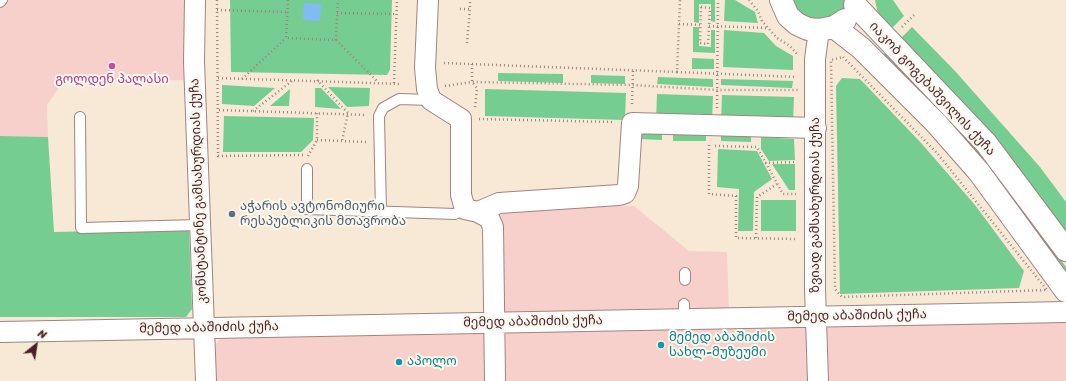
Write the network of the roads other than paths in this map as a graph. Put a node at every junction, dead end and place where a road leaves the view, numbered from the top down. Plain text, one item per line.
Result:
1 (195, 0) edge
2 (428, 0) edge
3 (779, 2) edge
4 (856, 2) edge
5 (827, 29) junction
6 (431, 100) junction
7 (80, 117) dead end
8 (816, 128) junction
9 (308, 169) road end
10 (472, 210) junction
11 (381, 211) junction
12 (200, 225) junction
13 (1066, 250) edge
14 (1066, 291) edge
15 (1066, 312) edge
16 (816, 317) junction
17 (494, 323) junction
18 (205, 328) junction
19 (0, 332) edge
20 (206, 381) edge
21 (495, 381) edge
22 (818, 381) edge

1 - 12 street, კონსტანტინე გამსახურდიას ქუჩა
2 - 6 street
3 - 5 main road
4 - 5 main road
4 - 13 main road, იაკობ გოგებაშვილის ქუჩა
5 - 8 street, ზვიად გამსახურდიას ქუჩა
5 - 14 main road, იაკობ გოგებაშვილის ქუჩა
6 - 10 street
6 - 11 lane
7 - 12 lane
8 - 10 street
8 - 16 street, ზვიად გამსახურდიას ქუჩა
9 - 11 lane
10 - 11 lane
10 - 17 street
12 - 18 street, კონსტანტინე გამსახურდიას ქუჩა
15 - 16 street, მემედ აბაშიძის ქუჩა
16 - 17 street, მემედ აბაშიძის ქუჩა
16 - 22 street, ზვიად გამსახურდიას ქუჩა
17 - 18 street, მემედ აბაშიძის ქუჩა
17 - 21 street
18 - 19 street, მემედ აბაშიძის ქუჩა
18 - 20 street, კონსტანტინე გამსახურდიას ქუჩა

